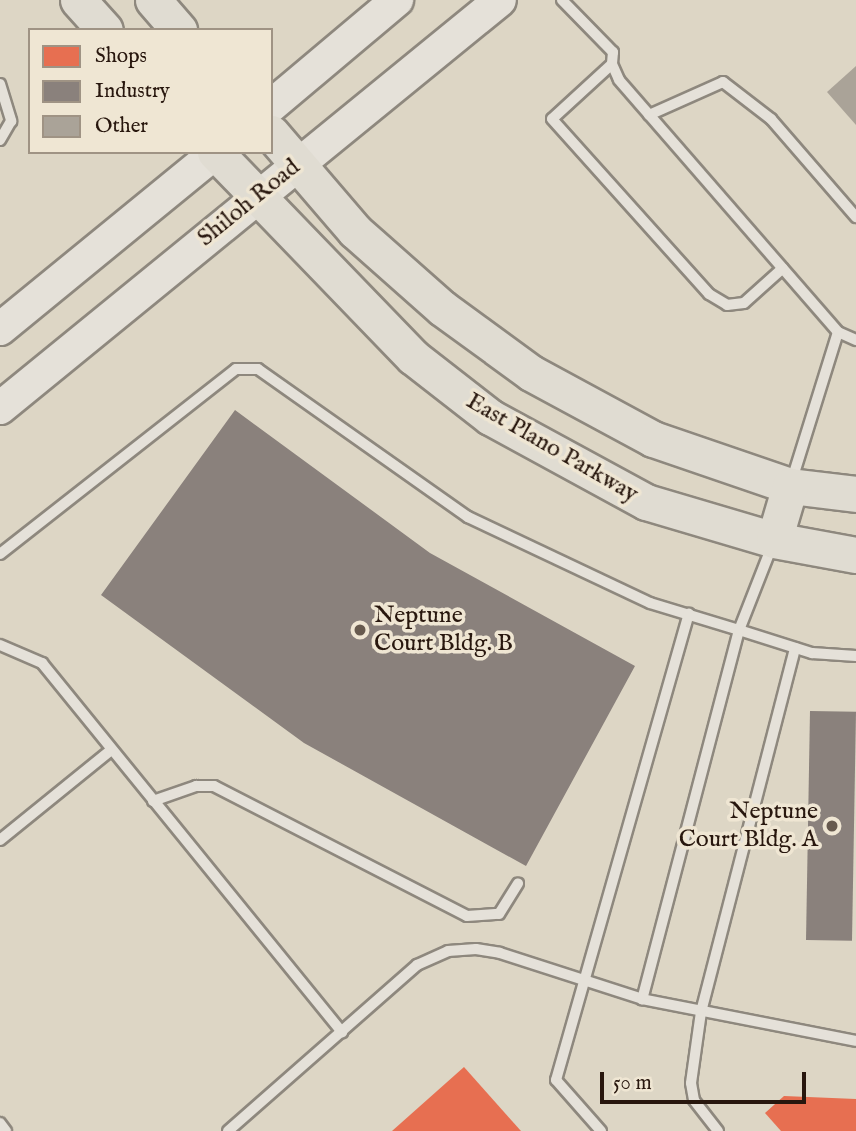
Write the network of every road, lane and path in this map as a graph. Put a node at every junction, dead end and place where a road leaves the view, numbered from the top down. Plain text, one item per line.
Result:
1 (78, 0) edge
2 (153, 0) edge
3 (397, 0) edge
4 (500, 0) edge
5 (562, 0) edge
6 (103, 28) edge
7 (177, 28) edge
8 (612, 64) junction
9 (0, 84) edge
10 (273, 104) edge
11 (649, 115) junction
12 (273, 136) edge
13 (0, 140) edge
14 (214, 154) edge
15 (218, 154) edge
16 (298, 164) junction
17 (255, 195) junction
18 (856, 217) edge
19 (783, 268) junction
20 (0, 329) edge
21 (838, 332) junction
22 (856, 340) edge
23 (0, 408) edge
24 (790, 486) junction
25 (856, 494) edge
26 (774, 540) junction
27 (0, 554) edge
28 (856, 555) edge
29 (689, 614) junction
30 (739, 630) junction
31 (0, 645) edge
32 (795, 648) junction
33 (856, 656) edge
34 (111, 750) junction
35 (153, 802) junction
36 (0, 840) edge
37 (518, 883) dead end
38 (584, 984) junction
39 (642, 999) junction
40 (701, 1012) junction
41 (342, 1032) junction
42 (856, 1041) edge
43 (0, 1123) edge
44 (6, 1131) edge
45 (228, 1131) edge
46 (601, 1131) edge
47 (718, 1131) edge

1 - 6 main road
2 - 7 main road
3 - 10 main road
4 - 16 main road, Shiloh Road
5 - 8 lane
8 - 11 lane
8 - 19 lane
9 - 13 lane
11 - 18 lane
11 - 19 lane
12 - 16 main road
14 - 20 main road
15 - 17 main road, East Plano Parkway
16 - 17 main road, Shiloh Road
16 - 24 main road
17 - 23 main road, Shiloh Road
17 - 26 main road, East Plano Parkway
19 - 21 lane
21 - 22 lane
21 - 24 lane
24 - 25 main road
24 - 26 main road
26 - 28 main road, East Plano Parkway
26 - 30 lane
27 - 29 lane
29 - 30 lane
29 - 38 lane
30 - 32 lane
30 - 39 lane
31 - 34 lane
32 - 33 lane
32 - 40 lane
34 - 35 lane
34 - 36 lane
35 - 37 lane
35 - 41 lane
38 - 39 lane
38 - 41 lane
38 - 46 lane
39 - 40 lane
40 - 42 lane
40 - 47 lane
41 - 45 lane
43 - 44 lane

